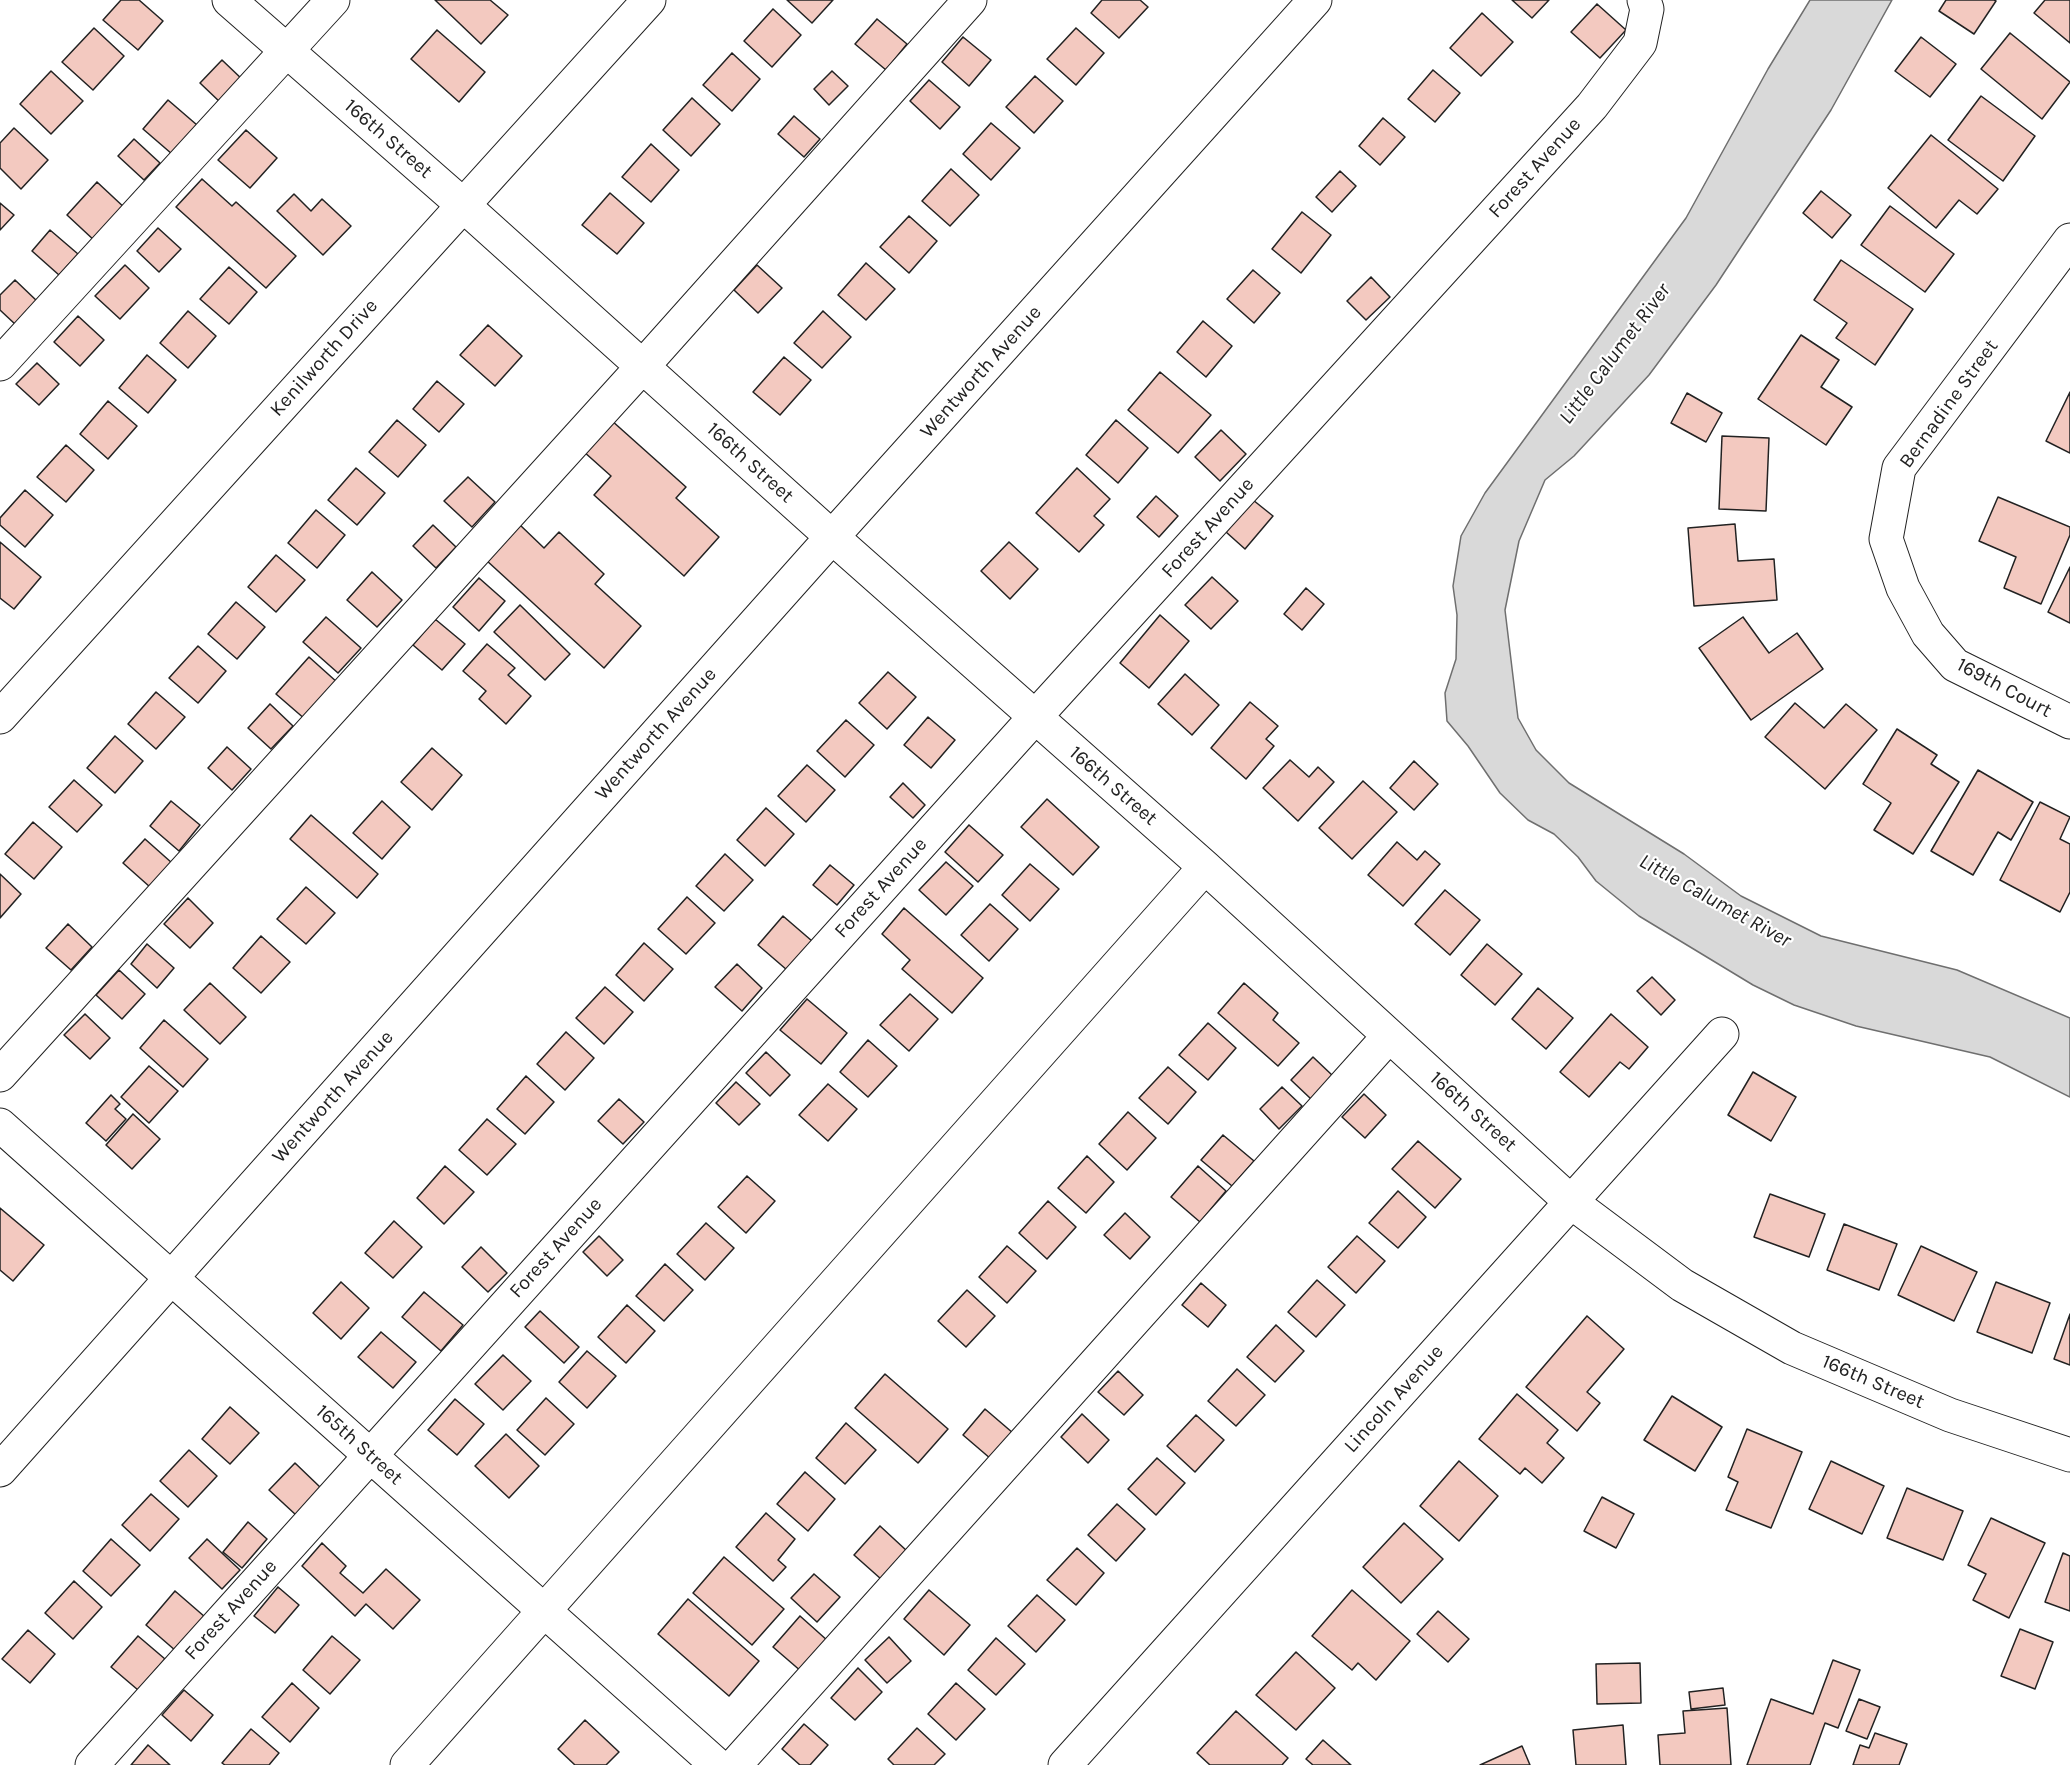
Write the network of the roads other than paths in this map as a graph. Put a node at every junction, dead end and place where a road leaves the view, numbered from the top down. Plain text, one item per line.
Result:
1 (229, 0) edge
2 (333, 0) edge
3 (649, 0) edge
4 (970, 0) edge
5 (1315, 0) edge
6 (1644, 0) edge
7 (287, 50) junction
8 (463, 205) junction
9 (2070, 240) edge
10 (0, 364) edge
11 (643, 366) junction
12 (832, 537) junction
13 (1903, 588) joint
14 (0, 717) edge
15 (1035, 717) junction
16 (2070, 723) edge
17 (1205, 867) junction
18 (1722, 1034) dead end
19 (1389, 1035) junction
20 (0, 1075) edge
21 (0, 1125) edge
22 (1571, 1202) junction
23 (171, 1278) junction
24 (370, 1454) junction
25 (2070, 1455) edge
26 (0, 1470) edge
27 (546, 1611) junction
28 (92, 1765) edge
29 (407, 1765) edge
30 (717, 1765) edge
31 (735, 1765) edge
32 (1065, 1765) edge

1 - 7 street, 166th Street
2 - 7 street
3 - 8 street, Kenilworth Drive
4 - 11 street
5 - 12 street, Wentworth Avenue
6 - 15 street, Forest Avenue
7 - 8 street, 166th Street
7 - 10 street
8 - 11 street, 166th Street
8 - 14 street, Kenilworth Drive
9 - 13 street, Bernadine Street
11 - 12 street, 166th Street
11 - 20 street
12 - 15 street, 166th Street
12 - 23 street, Wentworth Avenue
13 - 16 street, 169th Court
15 - 17 street, 166th Street
15 - 24 street, Forest Avenue
17 - 19 street, 166th Street
17 - 27 street
18 - 22 street, Lincoln Avenue
19 - 22 street, 166th Street
19 - 31 street
21 - 23 street, 165th Street
22 - 25 street, 166th Street
22 - 32 street, Lincoln Avenue
23 - 24 street, 165th Street
23 - 26 street, Wentworth Avenue
24 - 27 street, 165th Street
24 - 28 street, Forest Avenue
27 - 29 street
27 - 30 street, 165th Street

